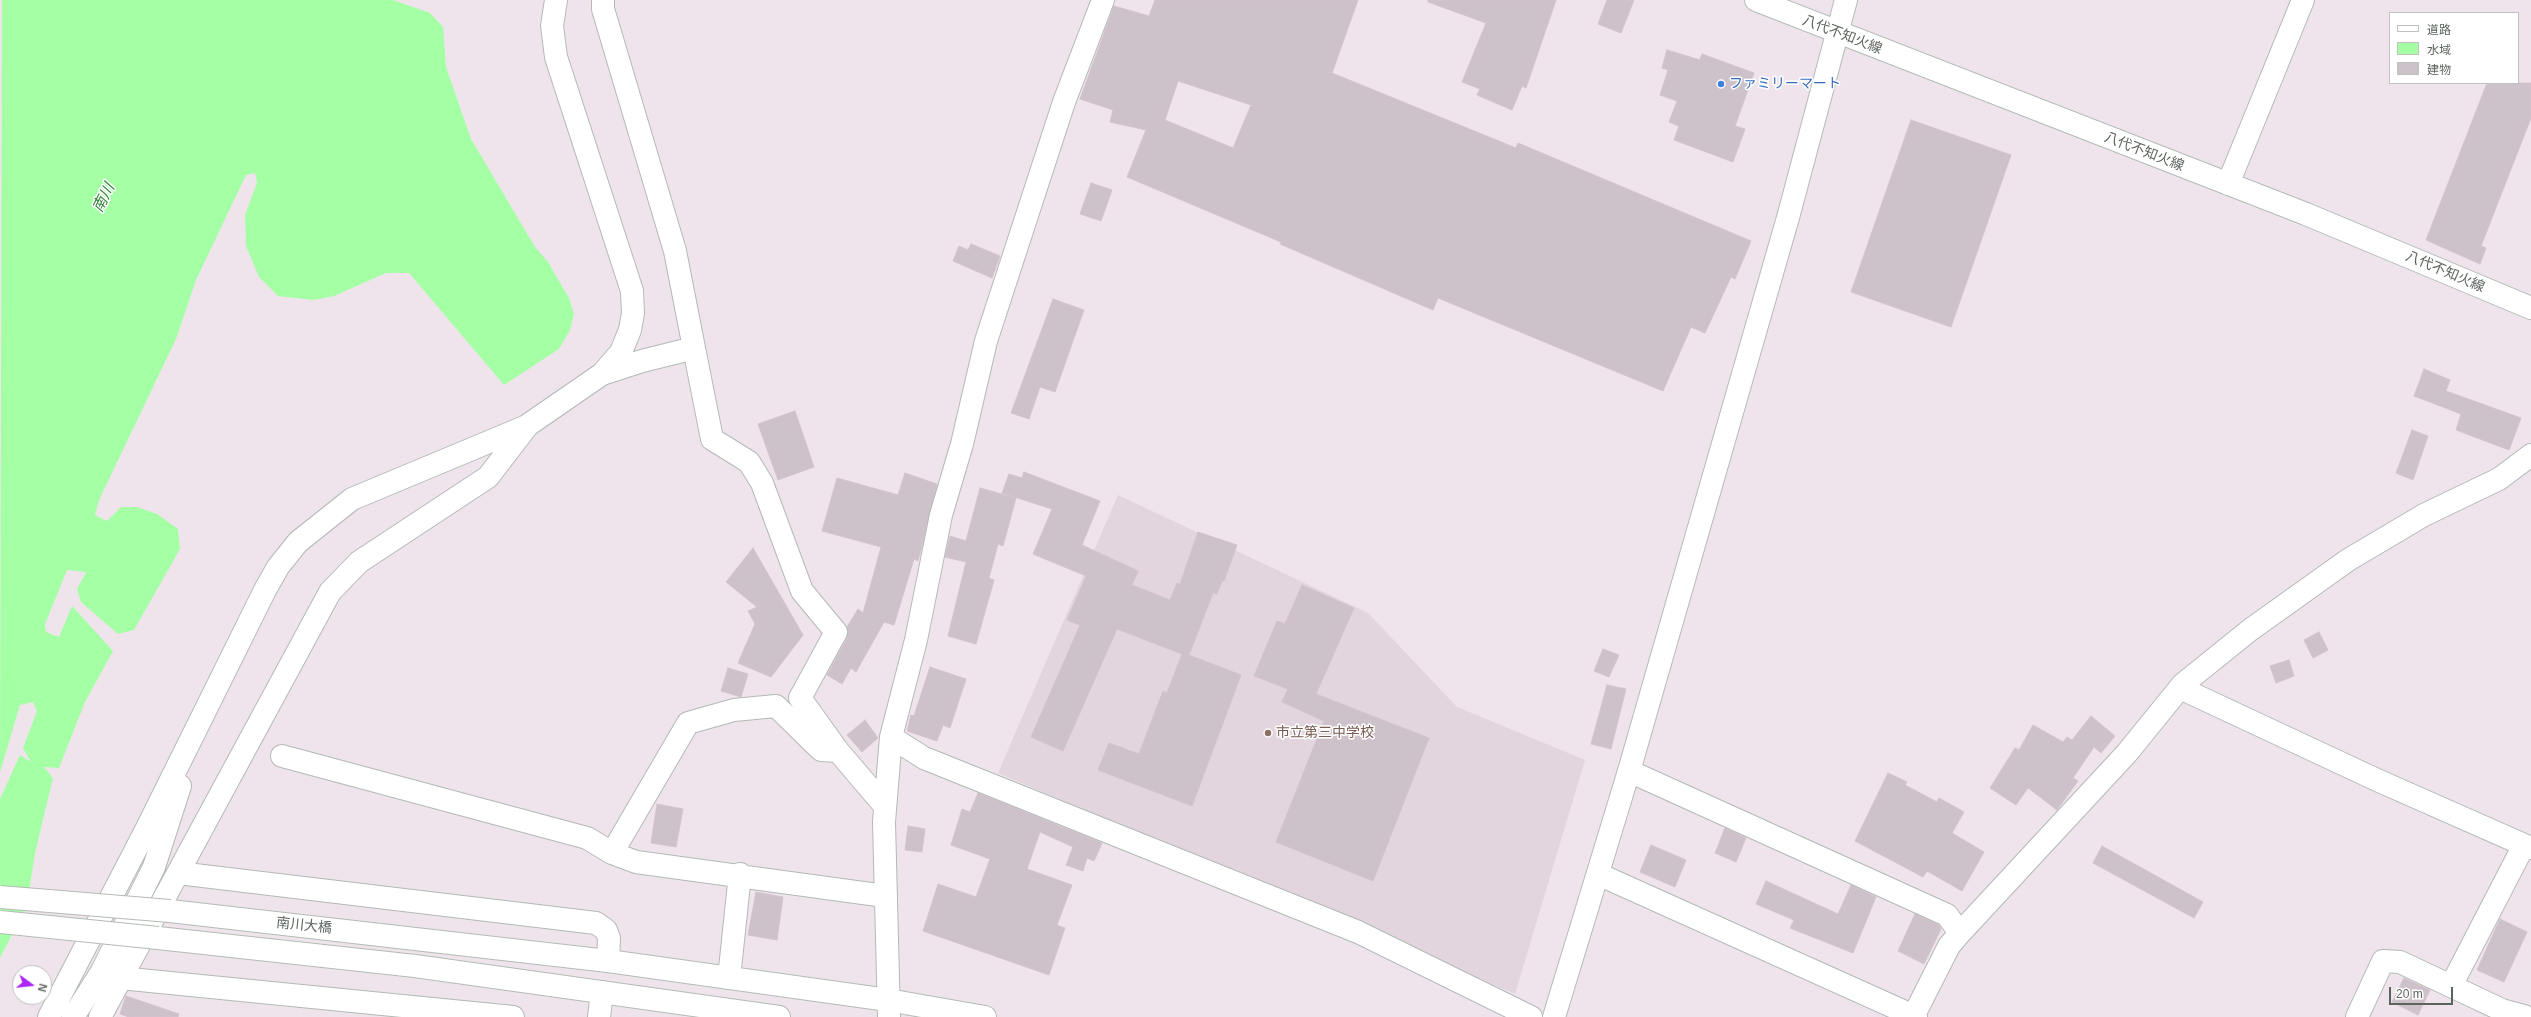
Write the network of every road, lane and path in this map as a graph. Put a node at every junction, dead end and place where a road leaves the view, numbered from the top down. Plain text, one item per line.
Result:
1 (556, 0) edge
2 (603, 0) edge
3 (1103, 0) edge
4 (1756, 0) edge
5 (1846, 0) edge
6 (2303, 0) edge
7 (1838, 34) junction
8 (2228, 184) junction
9 (2531, 308) edge
10 (694, 348) junction
11 (602, 374) junction
12 (528, 426) junction
13 (2531, 455) edge
14 (2180, 688) junction
15 (891, 737) junction
16 (187, 747) junction
17 (838, 751) junction
18 (282, 756) dead end
19 (1629, 771) junction
20 (884, 805) junction
21 (2527, 847) edge
22 (612, 852) junction
23 (178, 872) junction
24 (740, 874) junction
25 (1598, 874) junction
26 (885, 896) junction
27 (0, 897) edge
28 (0, 922) edge
29 (1960, 932) junction
30 (608, 961) junction
31 (120, 978) junction
32 (729, 978) junction
33 (2451, 986) junction
34 (602, 992) junction
35 (888, 1009) edge
36 (2524, 1016) dead end
37 (49, 1017) edge
38 (73, 1017) edge
39 (100, 1017) edge
40 (513, 1017) edge
41 (599, 1017) edge
42 (779, 1017) edge
43 (985, 1017) edge
44 (1531, 1017) edge
45 (1554, 1017) edge
46 (1914, 1017) edge
47 (2357, 1017) edge

1 - 11 street
2 - 10 street
3 - 15 street
4 - 7 street, 八代不知火線
5 - 7 street
6 - 8 street
7 - 8 street, 八代不知火線
7 - 19 street
8 - 9 street, 八代不知火線
10 - 11 street
10 - 17 street
11 - 12 street
12 - 16 street
12 - 23 street
13 - 14 street
14 - 21 street
14 - 29 street
15 - 20 street
15 - 44 street
16 - 37 street
16 - 38 street
17 - 20 street
17 - 22 street
18 - 22 street
19 - 25 street
19 - 29 street
20 - 26 street
21 - 33 street
22 - 24 street
23 - 30 street
23 - 31 street
24 - 26 street
24 - 32 street
25 - 45 street
25 - 46 street
26 - 35 street
27 - 30 street, 南川大橋, bridge
28 - 34 street, bridge
29 - 46 street
30 - 32 street, 南川大橋
31 - 39 street
31 - 40 street
32 - 35 street, 南川大橋
33 - 36 street
33 - 47 street
34 - 41 street
34 - 42 street
35 - 43 street, 南川大橋

